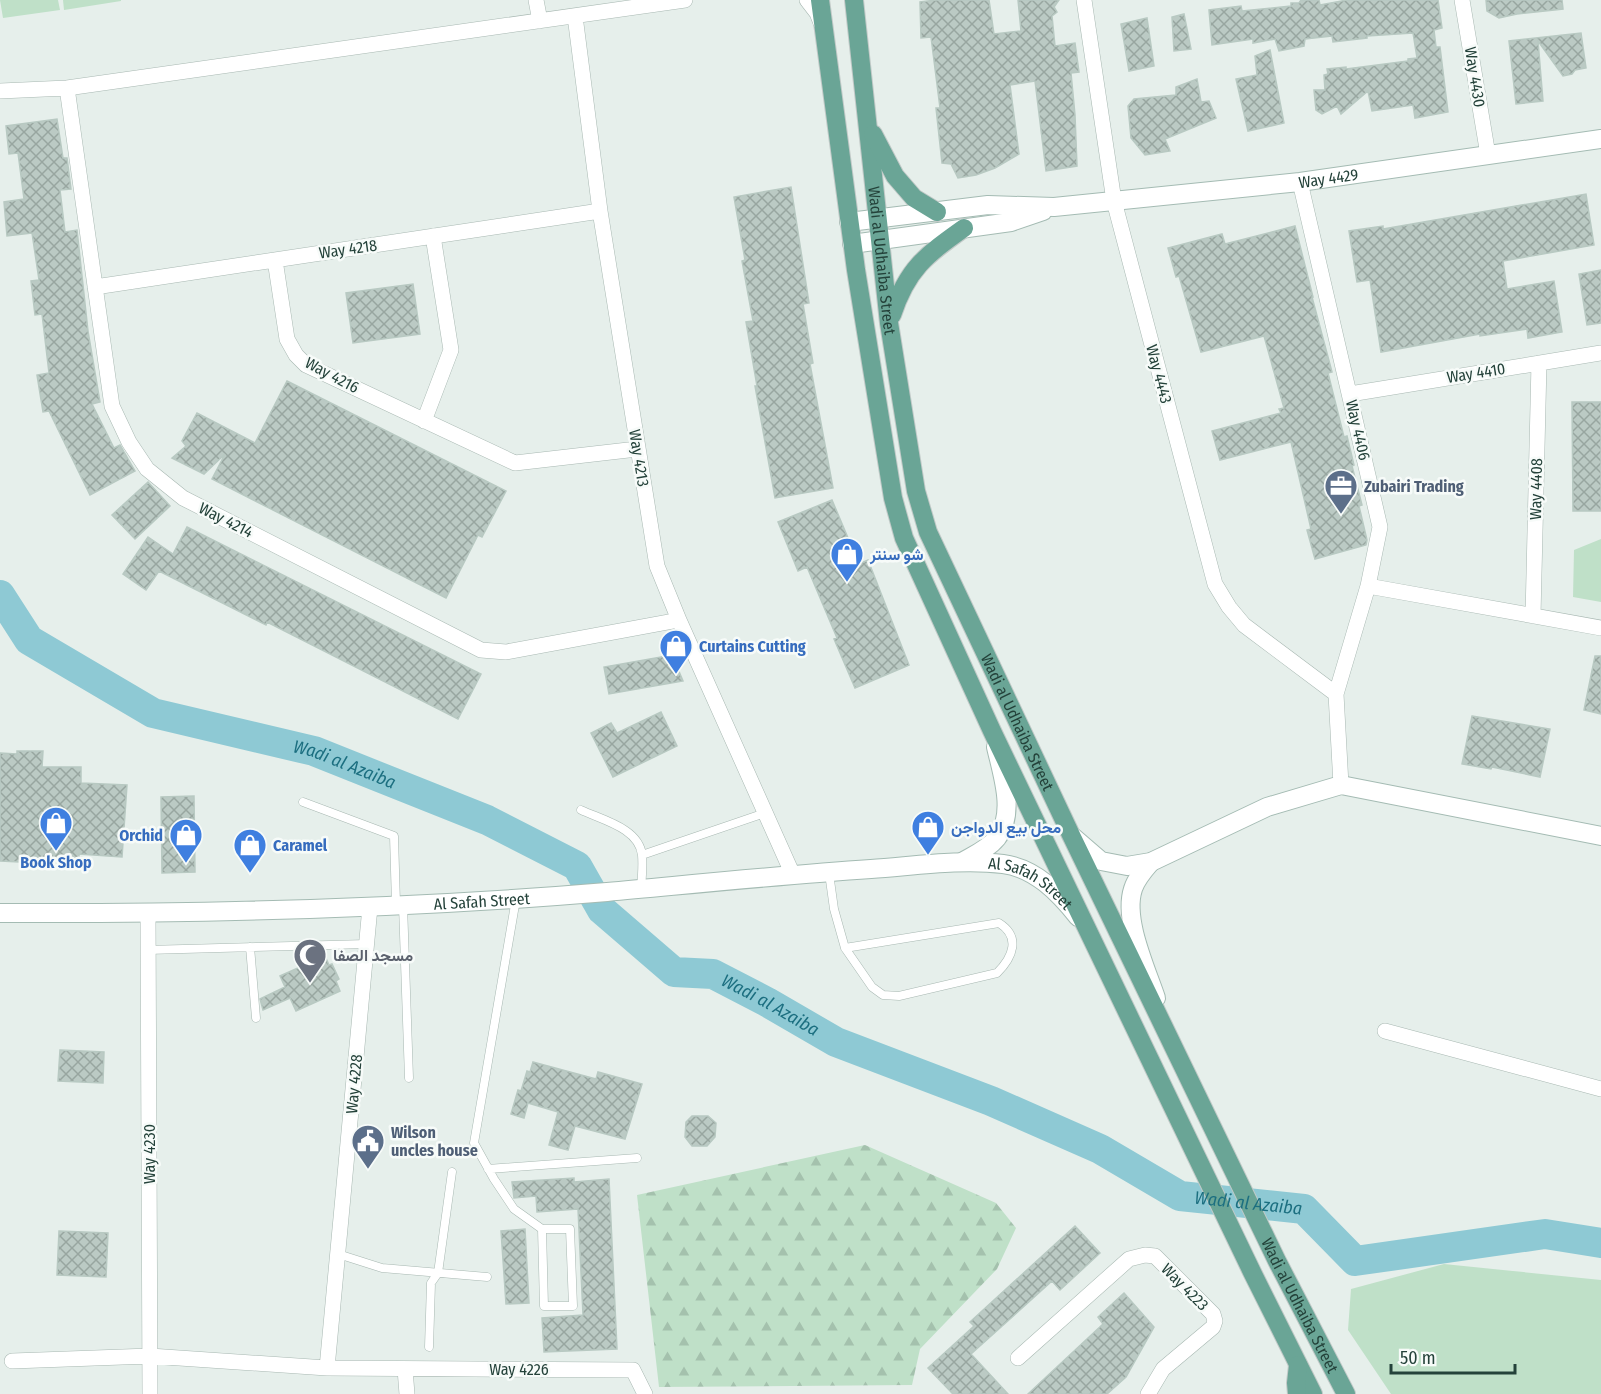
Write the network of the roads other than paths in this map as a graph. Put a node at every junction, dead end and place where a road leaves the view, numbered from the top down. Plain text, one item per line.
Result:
1 (536, 0) edge
2 (685, 0) edge
3 (807, 0) edge
4 (820, 0) edge
5 (854, 0) edge
6 (1088, 0) edge
7 (1462, 0) edge
8 (575, 16) junction
9 (540, 21) junction
10 (825, 34) junction
11 (67, 88) junction
12 (0, 90) edge
13 (867, 123) junction
14 (1601, 139) edge
15 (1488, 155) junction
16 (1300, 182) junction
17 (1114, 201) junction
18 (1054, 207) junction
19 (600, 211) junction
20 (937, 212) junction
21 (878, 218) junction
22 (849, 222) junction
23 (963, 228) junction
24 (432, 236) junction
25 (880, 240) junction
26 (852, 244) junction
27 (275, 260) junction
28 (95, 287) junction
29 (889, 322) junction
30 (1601, 353) edge
31 (1539, 363) junction
32 (1350, 394) junction
33 (424, 421) junction
34 (638, 448) junction
35 (1368, 586) junction
36 (1533, 616) junction
37 (679, 620) junction
38 (1601, 628) edge
39 (1336, 694) junction
40 (992, 731) junction
41 (1341, 785) junction
42 (303, 802) dead end
43 (581, 810) dead end
44 (765, 813) junction
45 (1071, 835) junction
46 (1601, 836) edge
47 (642, 855) junction
48 (962, 862) junction
49 (1150, 862) junction
50 (829, 872) junction
51 (793, 875) junction
52 (632, 889) junction
53 (516, 899) junction
54 (400, 906) junction
55 (370, 907) junction
56 (0, 913) edge
57 (148, 914) junction
58 (1086, 927) junction
59 (367, 944) junction
60 (250, 947) junction
61 (845, 948) junction
62 (147, 950) junction
63 (256, 1018) dead end
64 (1165, 1027) junction
65 (1385, 1031) dead end
66 (409, 1078) dead end
67 (1601, 1089) edge
68 (636, 1158) dead end
69 (488, 1169) junction
70 (452, 1172) dead end
71 (542, 1229) junction
72 (338, 1254) junction
73 (438, 1273) junction
74 (487, 1277) dead end
75 (429, 1347) dead end
76 (150, 1356) junction
77 (1018, 1358) dead end
78 (12, 1360) dead end
79 (1298, 1363) junction
80 (327, 1368) junction
81 (405, 1369) junction
82 (150, 1394) edge
83 (407, 1394) edge
84 (645, 1394) edge
85 (1148, 1394) edge
86 (1297, 1394) edge
87 (1313, 1394) edge
88 (1346, 1394) edge

1 - 9 street
2 - 8 street
3 - 10 street
4 - 10 main road, Wadi al Udhaiba Street
5 - 13 main road, Wadi al Udhaiba Street
6 - 17 street, Way 4443
7 - 15 street, Way 4430
8 - 9 street
8 - 19 street, Way 4213
9 - 11 street
10 - 22 main road, Wadi al Udhaiba Street
11 - 12 street
11 - 28 street, Way 4214
13 - 20 main road
13 - 21 main road, Wadi al Udhaiba Street
14 - 15 street, Way 4429
15 - 16 street, Way 4429
16 - 17 street, Way 4429
16 - 32 street, Way 4406
17 - 18 street, Way 4429
17 - 39 street, Way 4443
18 - 20 street, Way 4429
18 - 23 street, Way 4429
19 - 24 street, Way 4218
19 - 34 street, Way 4213
20 - 21 street, Way 4429
21 - 22 street, Way 4429
21 - 25 main road, Wadi al Udhaiba Street
22 - 26 main road, Wadi al Udhaiba Street
23 - 25 street, Way 4429
23 - 29 main road
24 - 27 street, Way 4218
24 - 33 street
25 - 26 street, Way 4429
25 - 29 main road, Wadi al Udhaiba Street
26 - 40 main road, Wadi al Udhaiba Street
27 - 28 street, Way 4218
27 - 33 street, Way 4216
28 - 37 street, Way 4214
29 - 45 main road, Wadi al Udhaiba Street
30 - 31 street, Way 4410
31 - 32 street, Way 4410
31 - 36 street, Way 4408
32 - 35 street, Way 4406
33 - 34 street, Way 4216
34 - 37 street, Way 4213
35 - 36 street
35 - 39 street, Way 4406
36 - 38 street
37 - 44 street, Way 4213
39 - 41 street, Way 4406
40 - 48 street, Al Safah Street
40 - 58 main road, Wadi al Udhaiba Street
41 - 46 street
41 - 49 street
42 - 54 lane
43 - 47 lane
44 - 47 lane
44 - 51 street, Way 4213
45 - 49 street
45 - 64 main road, Wadi al Udhaiba Street
47 - 52 lane
48 - 50 street, Al Safah Street
48 - 58 street, Al Safah Street
49 - 64 street
50 - 51 street, Al Safah Street
50 - 61 lane
51 - 52 street, Al Safah Street
52 - 53 street, Al Safah Street
53 - 54 street, Al Safah Street
53 - 69 lane
54 - 55 street, Al Safah Street
54 - 66 lane
55 - 57 street, Al Safah Street
55 - 59 street, Way 4228
56 - 57 street, Al Safah Street
57 - 62 street, Way 4230
58 - 79 main road, Wadi al Udhaiba Street
59 - 60 lane
59 - 72 street, Way 4228
60 - 62 lane
60 - 63 lane
61 - 61 lane
62 - 76 street, Way 4230
64 - 88 main road, Wadi al Udhaiba Street
65 - 67 street
68 - 69 lane
69 - 71 lane
70 - 73 lane
71 - 71 lane
72 - 73 lane
72 - 80 street, Way 4228
73 - 74 lane
73 - 75 lane
76 - 78 street, Way 4226
76 - 80 street, Way 4226
76 - 82 street, Way 4230
77 - 85 street, Way 4223
79 - 86 main road
79 - 87 main road, Wadi al Udhaiba Street
80 - 81 street, Way 4226
81 - 83 street
81 - 84 street, Way 4226

